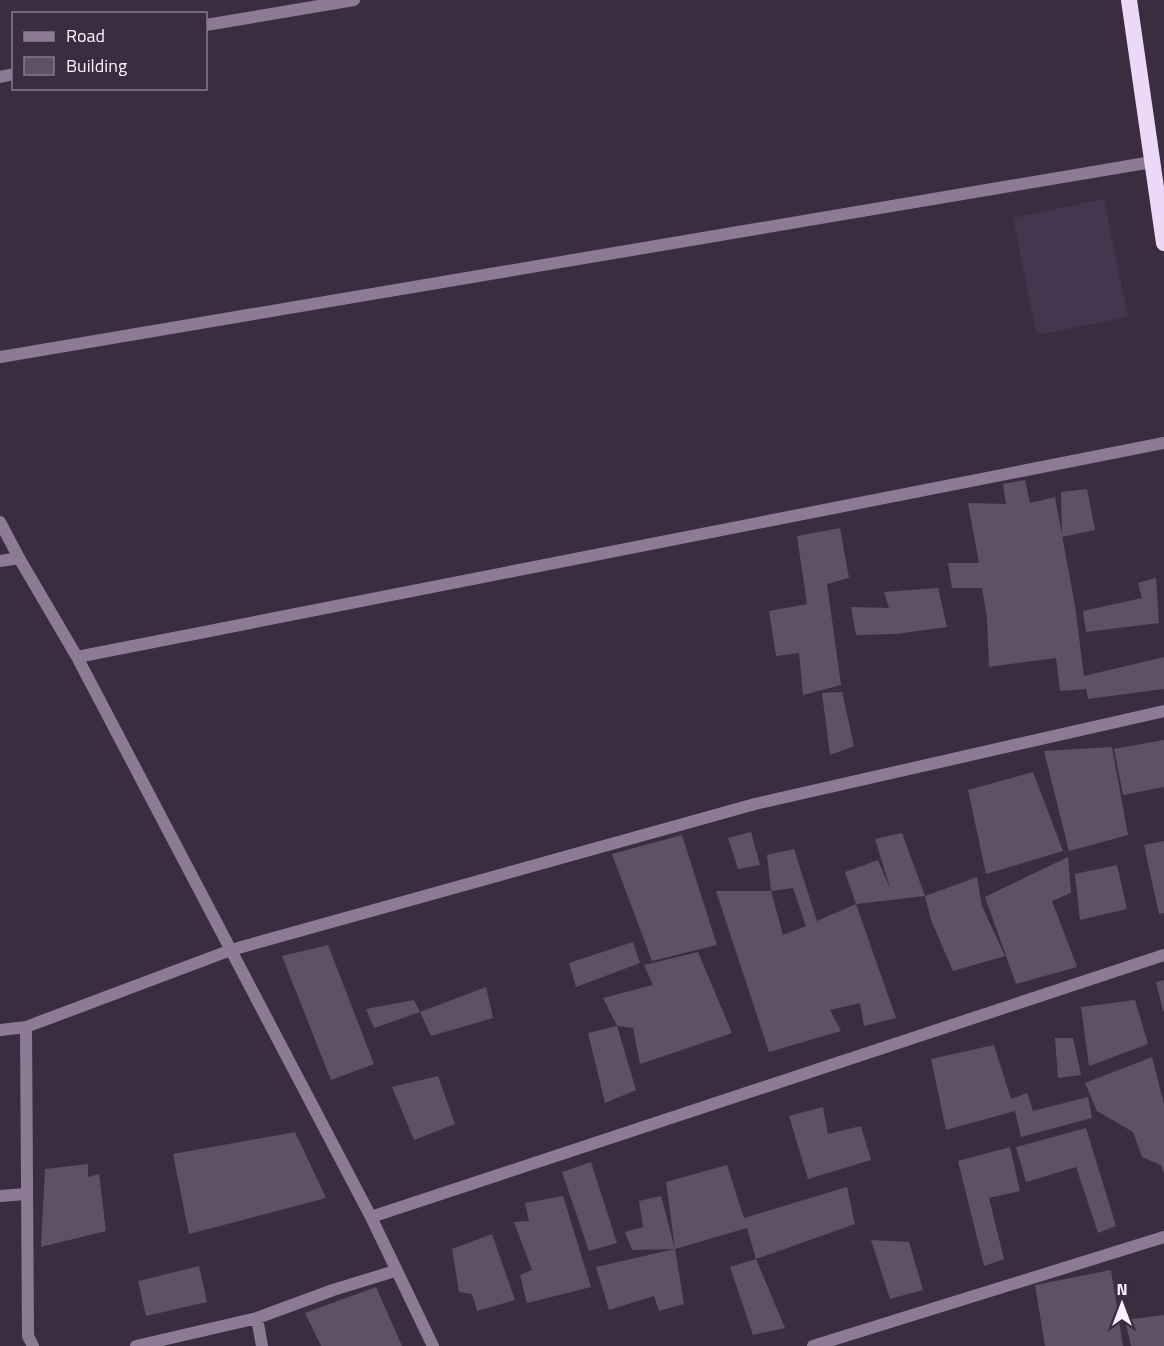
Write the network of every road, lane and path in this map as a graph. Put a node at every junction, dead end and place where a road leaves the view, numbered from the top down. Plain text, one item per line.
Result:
1 (354, 0) edge
2 (1129, 0) edge
3 (207, 25) edge
4 (1152, 162) junction
5 (1164, 243) edge
6 (0, 357) edge
7 (1164, 443) edge
8 (0, 522) edge
9 (19, 558) junction
10 (0, 561) edge
11 (77, 657) junction
12 (1164, 711) edge
13 (231, 950) junction
14 (1164, 955) edge
15 (26, 1027) junction
16 (0, 1030) edge
17 (26, 1194) junction
18 (0, 1196) edge
19 (370, 1217) junction
20 (1164, 1237) edge
21 (395, 1271) junction
22 (257, 1318) junction
23 (33, 1346) edge
24 (136, 1346) edge
25 (262, 1346) edge
26 (433, 1346) edge
27 (813, 1346) edge

1 - 3 street
2 - 4 highway
4 - 5 highway
4 - 6 street
7 - 11 street
8 - 9 street
9 - 10 street
9 - 11 street
11 - 13 street
12 - 13 street
13 - 15 street
13 - 19 street
14 - 19 street
15 - 16 street
15 - 17 street
17 - 18 street
17 - 23 street
19 - 21 street
20 - 27 street
21 - 22 street
21 - 26 street
22 - 24 street
22 - 25 street

